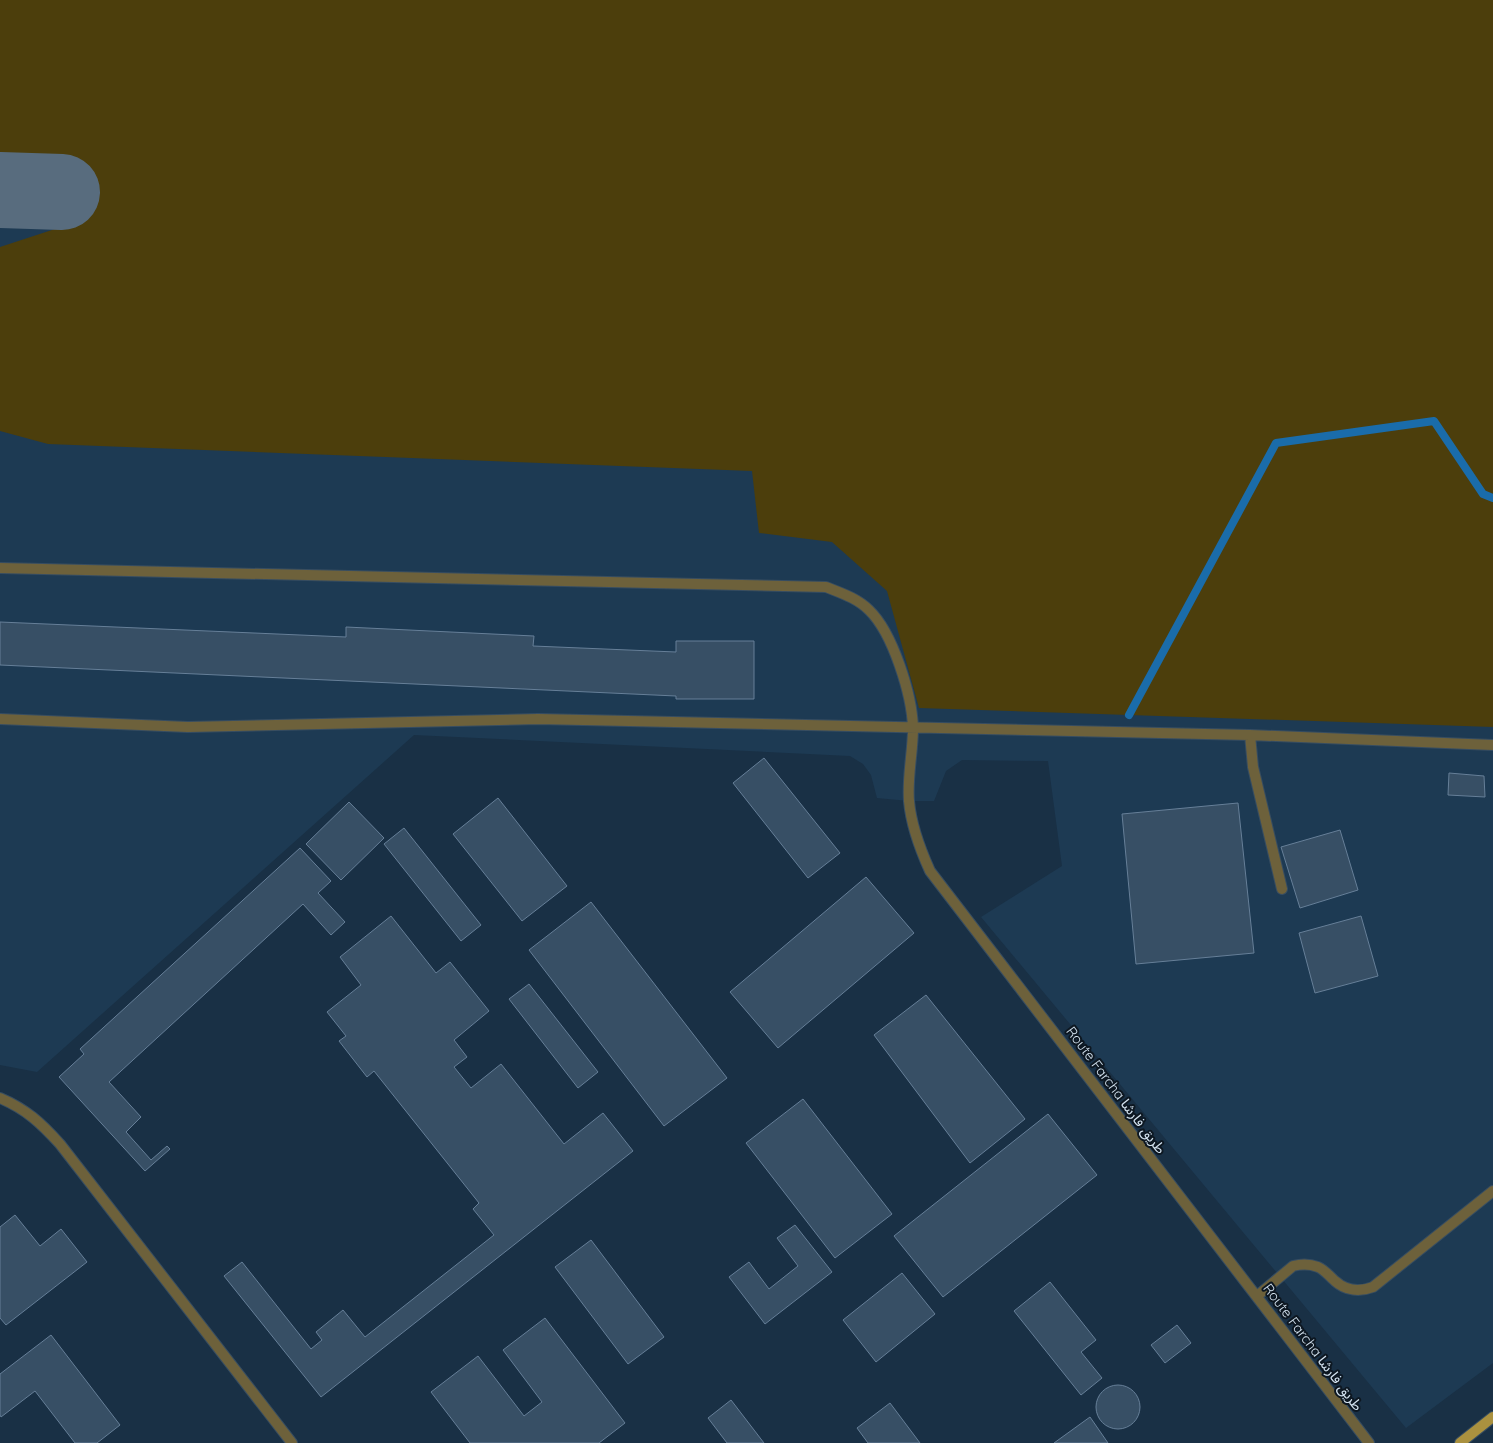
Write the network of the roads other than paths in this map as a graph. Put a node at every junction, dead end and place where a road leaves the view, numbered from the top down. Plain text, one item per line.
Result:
1 (0, 568) edge
2 (0, 719) edge
3 (913, 727) junction
4 (1250, 735) junction
5 (1493, 745) edge
6 (1282, 889) dead end
7 (0, 1098) edge
8 (1493, 1191) edge
9 (1257, 1296) junction
10 (1493, 1416) edge
11 (292, 1443) edge
12 (1369, 1443) edge
13 (1460, 1443) edge

1 - 3 street, Route Farcha طريق فارشا
2 - 3 street
3 - 4 street
3 - 9 street, Route Farcha طريق فارشا
4 - 5 street
4 - 6 street
7 - 11 street
8 - 9 street
9 - 12 street, Route Farcha طريق فارشا
10 - 13 main road

